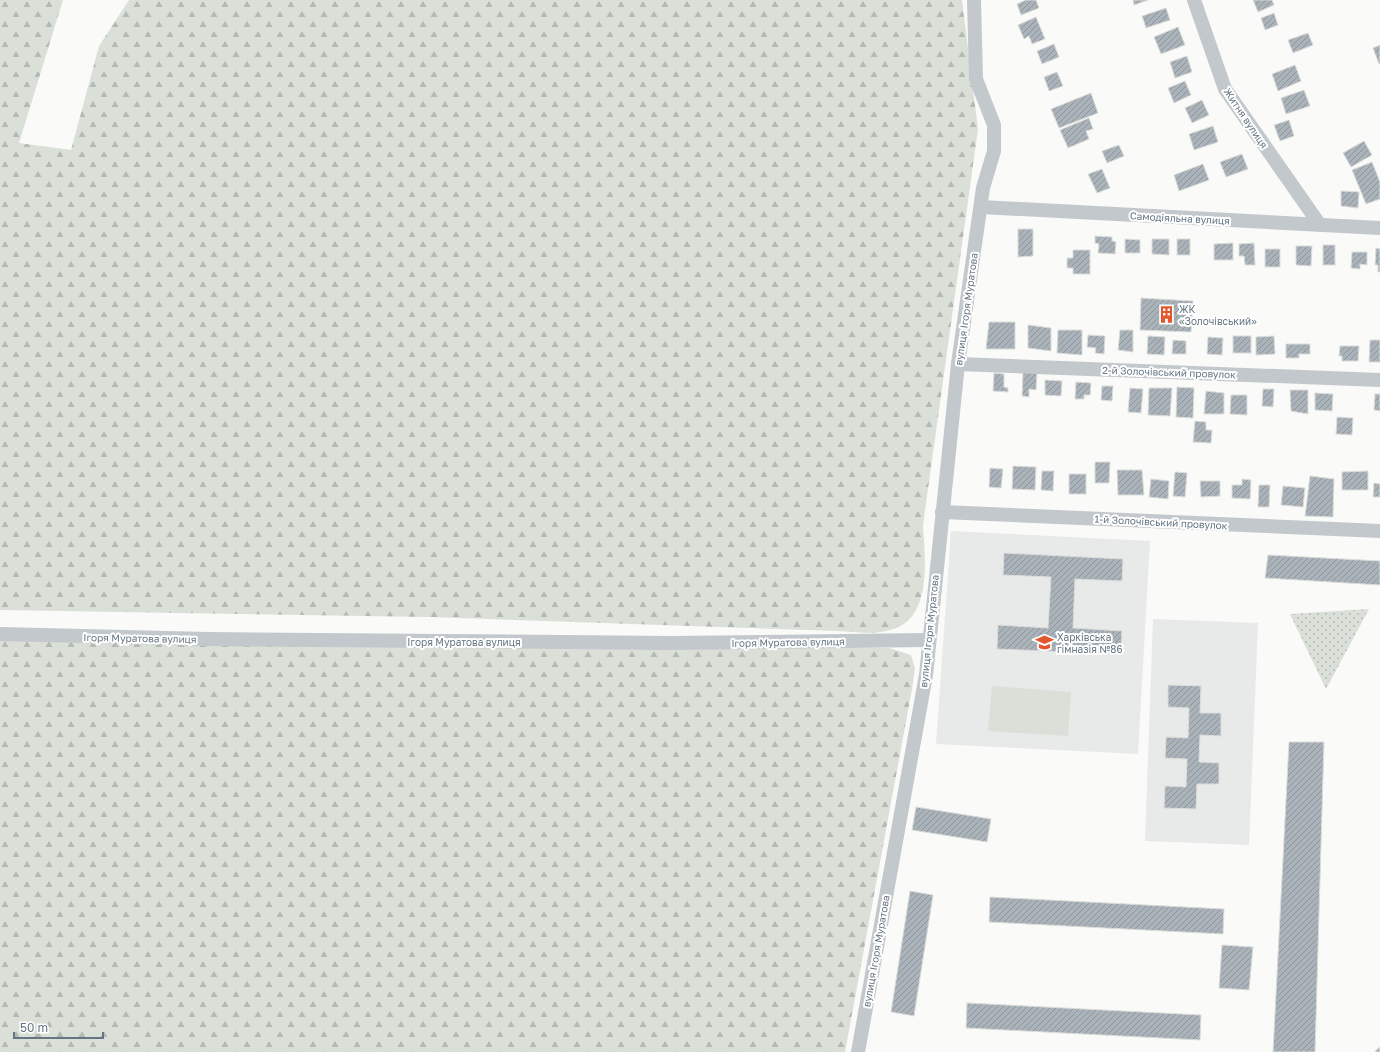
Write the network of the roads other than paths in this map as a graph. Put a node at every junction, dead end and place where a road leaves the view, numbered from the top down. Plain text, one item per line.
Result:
1 (974, 0) edge
2 (1194, 0) edge
3 (980, 207) junction
4 (1320, 225) junction
5 (1380, 228) edge
6 (958, 364) junction
7 (1380, 380) edge
8 (942, 512) junction
9 (1380, 531) edge
10 (0, 634) edge
11 (929, 640) junction
12 (858, 1052) edge

1 - 3 street, вулиця Ігоря Муратова
2 - 4 street, Житня вулиця
3 - 4 street, Самодіяльна вулиця
3 - 6 street, вулиця Ігоря Муратова
4 - 5 street, Самодіяльна вулиця
6 - 7 street, 2-й Золочівський провулок
6 - 8 street, вулиця Ігоря Муратова
8 - 9 street, 1-й Золочівський провулок
8 - 11 street, вулиця Ігоря Муратова
10 - 11 street, Ігоря Муратова вулиця
11 - 12 street, вулиця Ігоря Муратова

